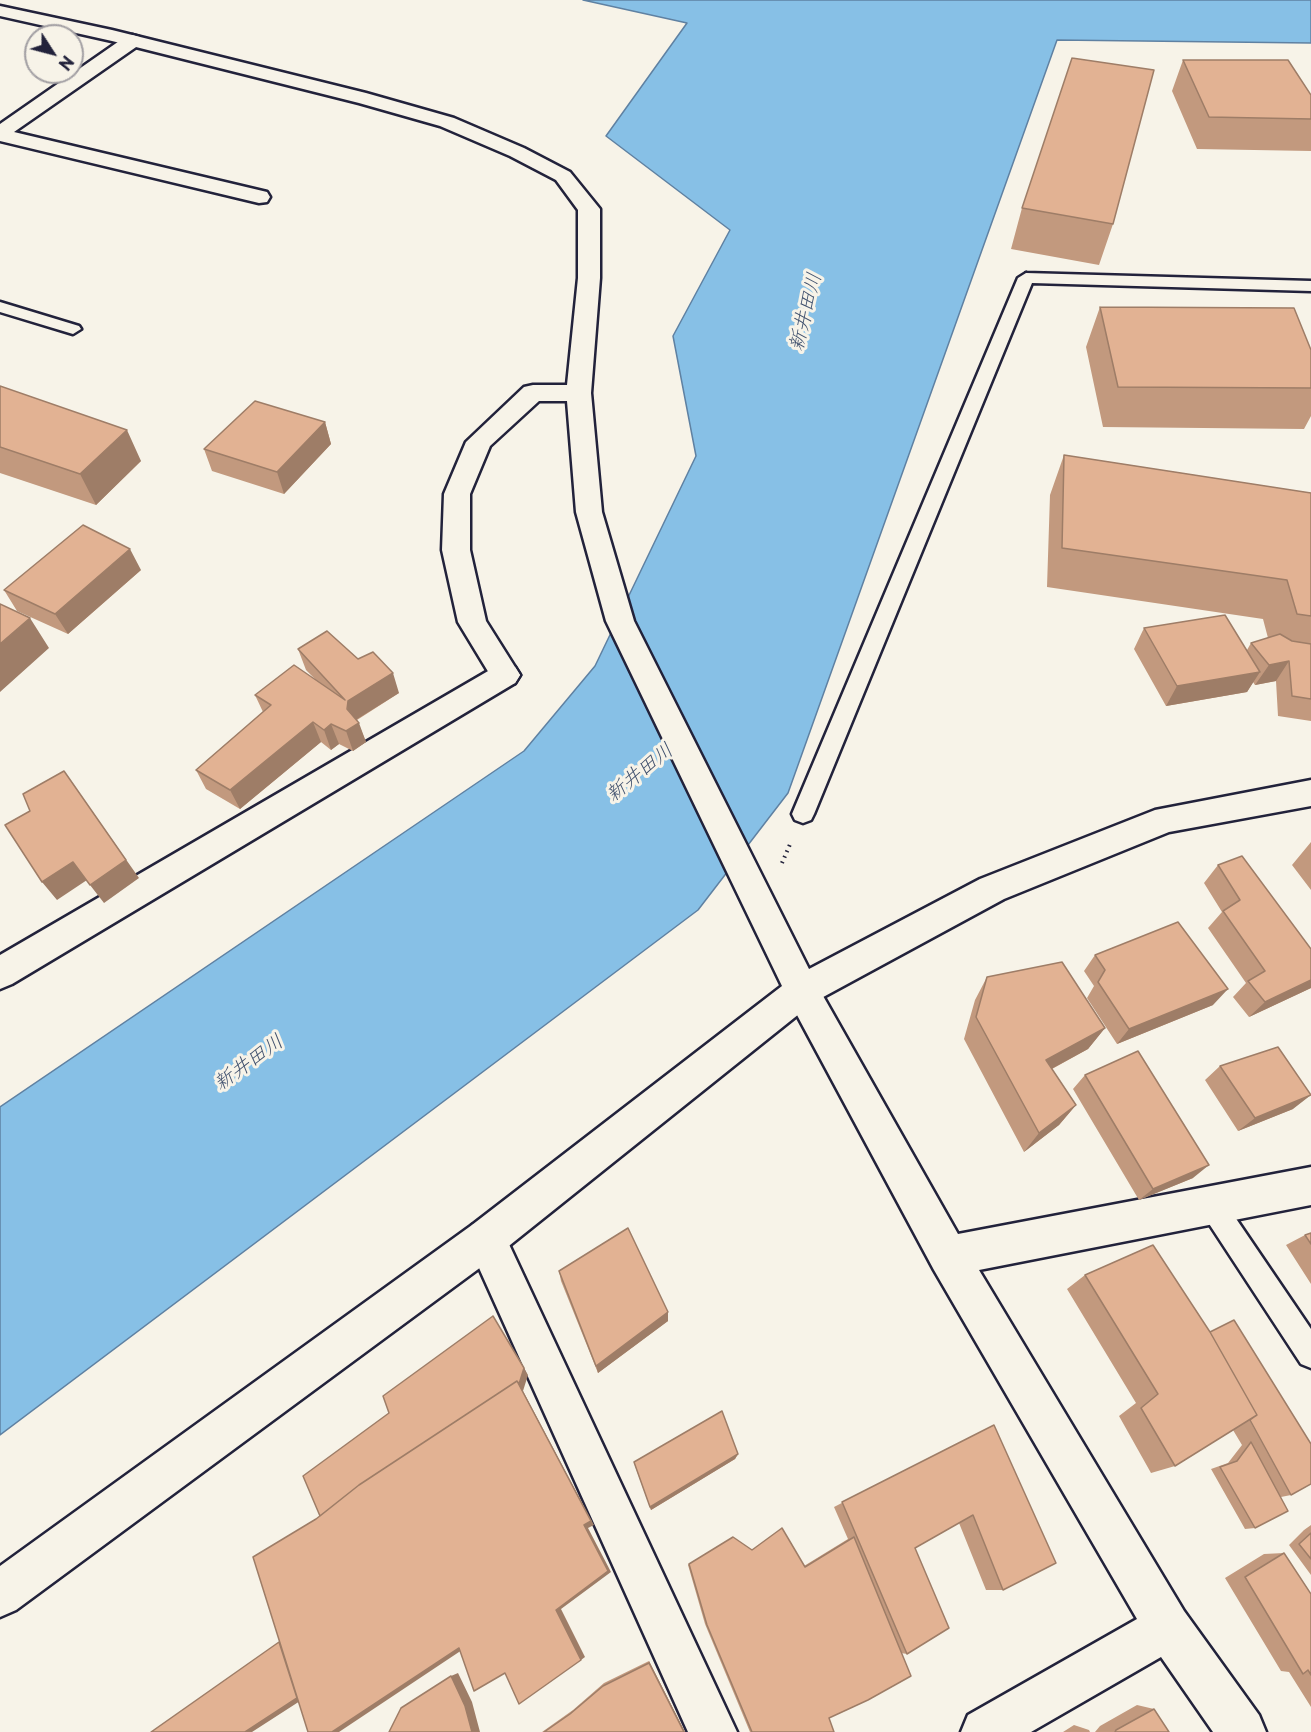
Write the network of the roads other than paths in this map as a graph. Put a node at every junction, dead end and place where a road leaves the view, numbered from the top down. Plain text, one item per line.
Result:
1 (0, 11) edge
2 (132, 41) junction
3 (0, 134) edge
4 (259, 197) dead end
5 (1311, 286) edge
6 (0, 307) edge
7 (73, 329) dead end
8 (579, 393) junction
9 (1311, 793) edge
10 (802, 814) dead end
11 (0, 973) edge
12 (802, 991) junction
13 (1311, 1186) edge
14 (1213, 1207) junction
15 (486, 1239) junction
16 (948, 1256) junction
17 (1311, 1354) edge
18 (0, 1594) edge
19 (1168, 1627) junction
20 (713, 1732) edge
21 (985, 1732) edge
22 (1242, 1732) edge

1 - 2 street
2 - 3 street
2 - 8 street
3 - 4 street
5 - 10 lane
6 - 7 lane
8 - 11 street
8 - 12 street
9 - 12 street
12 - 15 street
12 - 16 street
13 - 14 street
14 - 16 street
14 - 17 lane
15 - 18 street
15 - 20 street
16 - 19 street
19 - 21 street
19 - 22 street

